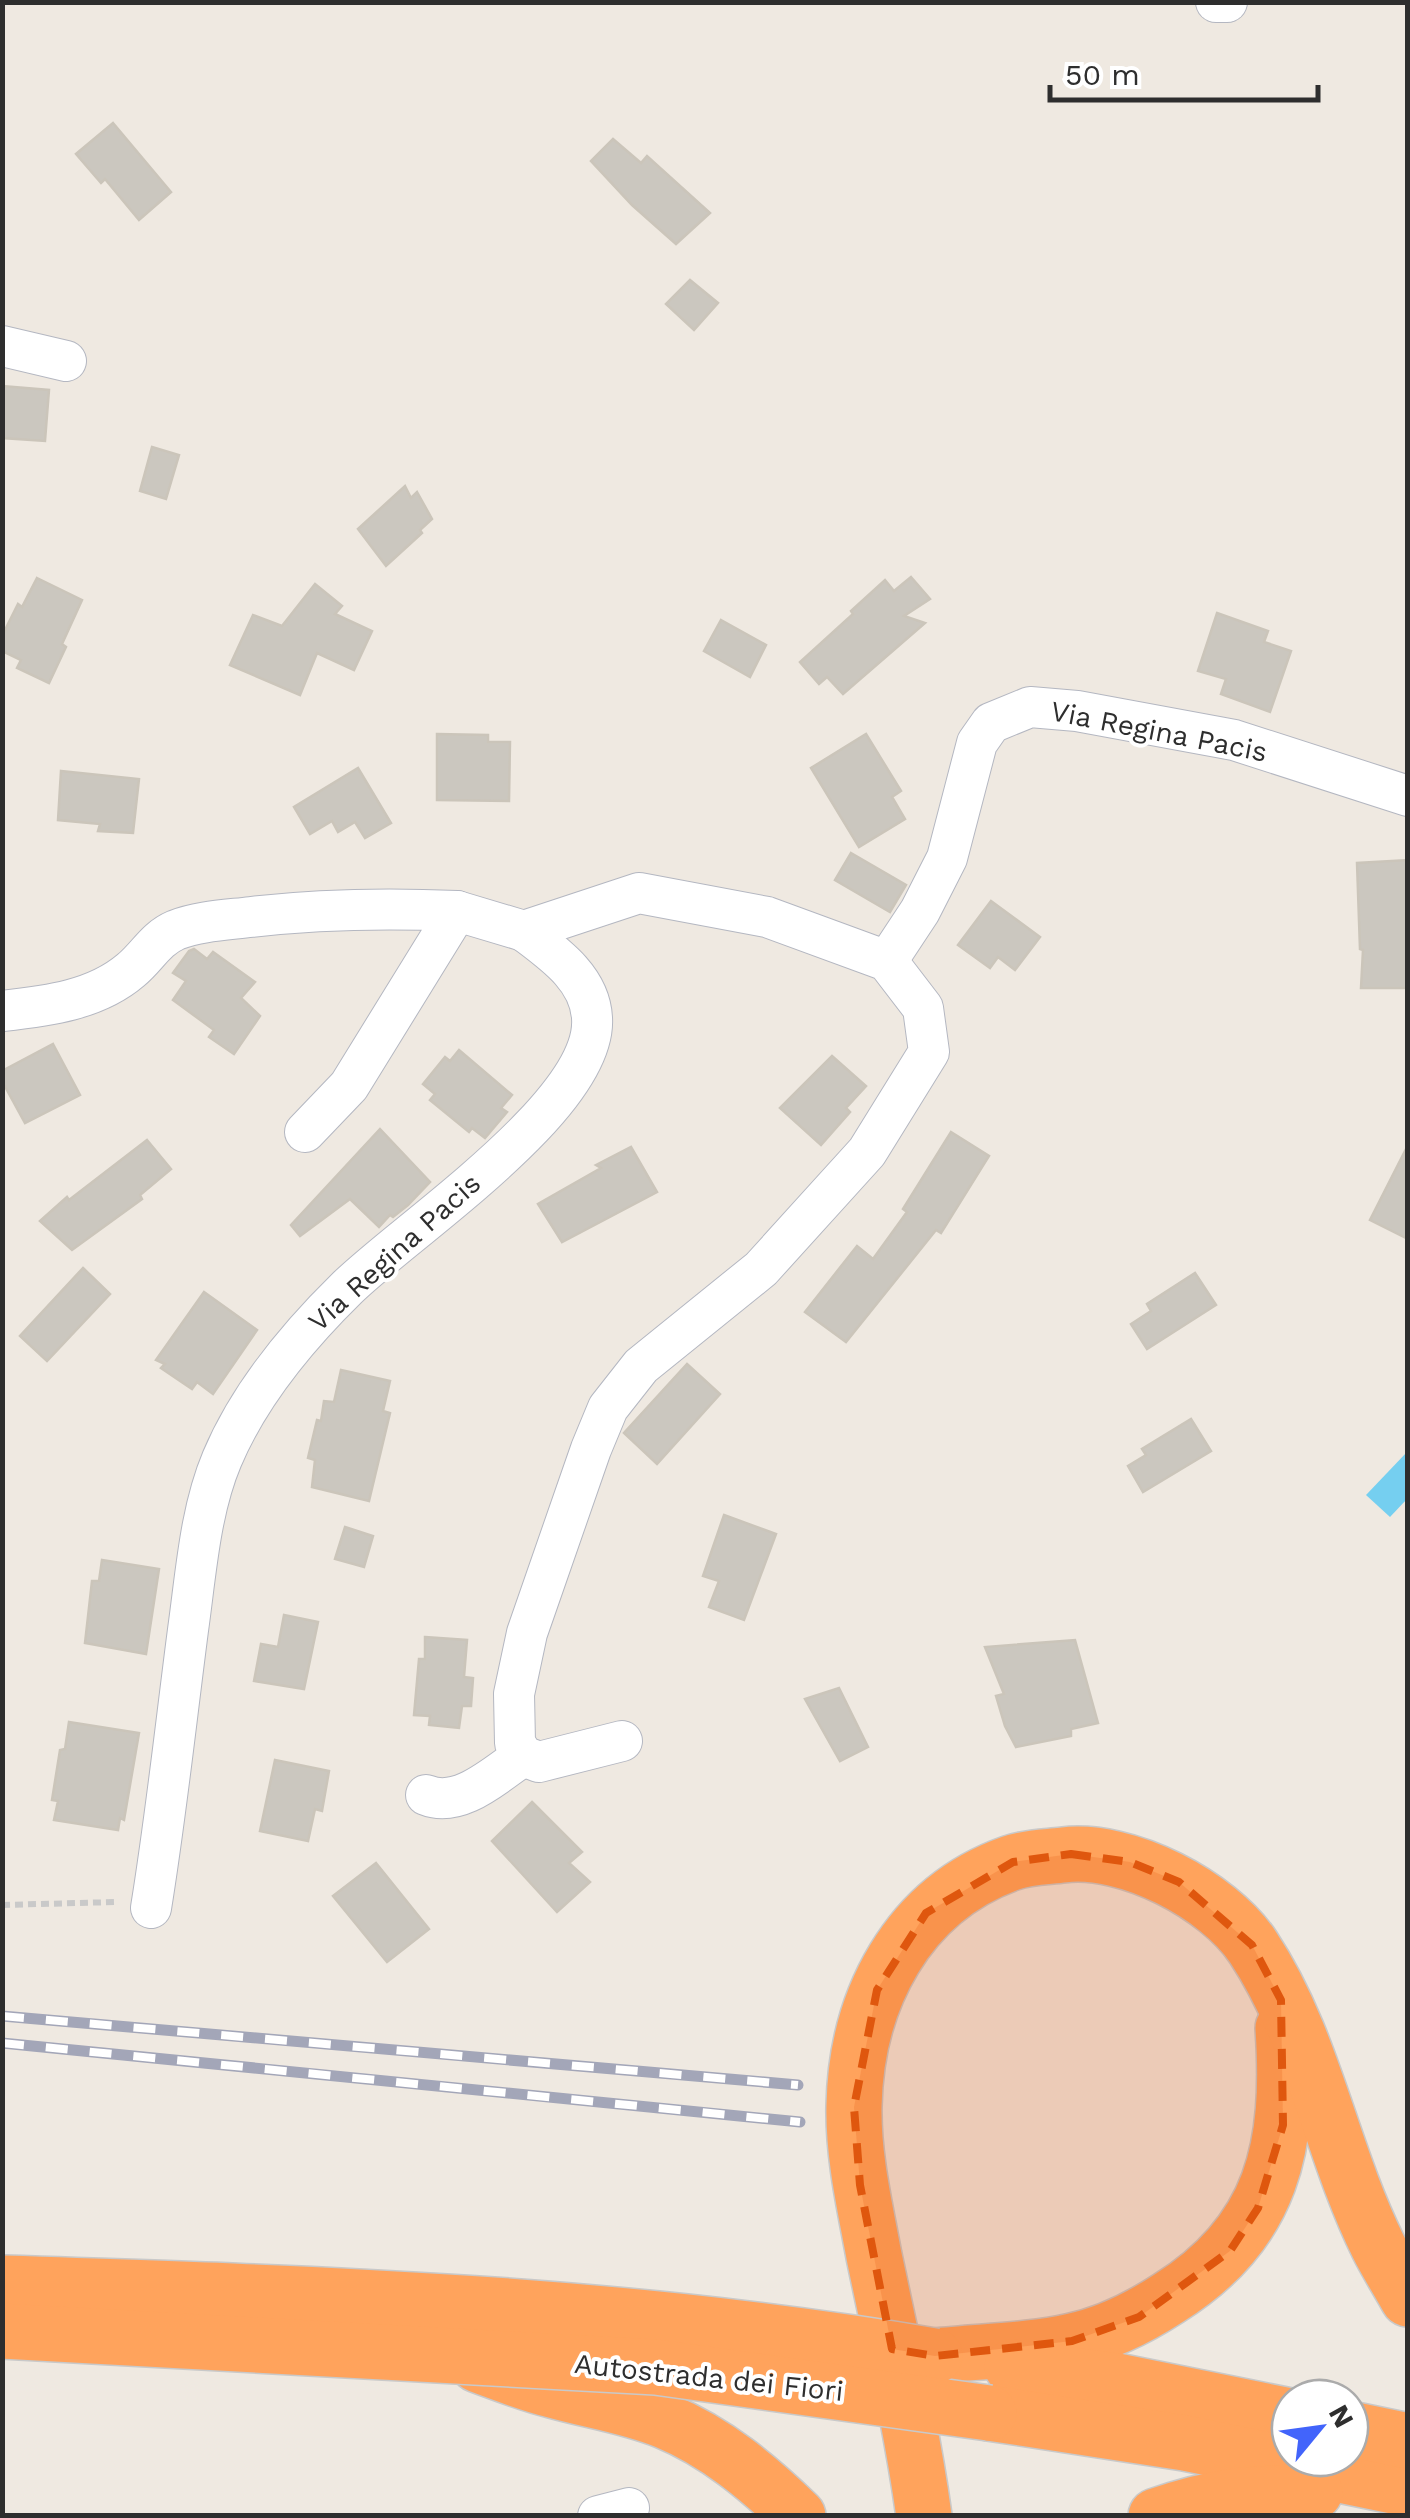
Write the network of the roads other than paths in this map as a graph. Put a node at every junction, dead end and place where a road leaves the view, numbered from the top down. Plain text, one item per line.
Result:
1 (1216, 2) edge
2 (1227, 2) edge
3 (2, 346) edge
4 (66, 361) dead end
5 (1408, 796) edge
6 (457, 911) junction
7 (524, 932) junction
8 (887, 961) junction
9 (2, 1011) edge
10 (306, 1132) dead end
11 (622, 1741) dead end
12 (523, 1756) junction
13 (426, 1795) dead end
14 (151, 1904) road end
15 (1281, 2000) junction
16 (2, 2283) edge
17 (1408, 2299) edge
18 (2, 2331) edge
19 (442, 2353) junction
20 (935, 2356) junction
21 (1270, 2412) edge
22 (1370, 2432) edge
23 (1408, 2441) edge
24 (1408, 2489) edge
25 (1408, 2497) edge
26 (798, 2516) edge
27 (924, 2516) edge
28 (1156, 2516) edge

1 - 2 street
3 - 4 street
5 - 8 street, Via Regina Pacis
6 - 7 street, Via Regina Pacis
6 - 9 street, Via Regina Pacis
6 - 10 street
7 - 8 street
7 - 14 street, Via Regina Pacis
8 - 12 street
11 - 12 street
12 - 13 street
15 - 17 highway
15 - 20 highway
15 - 27 highway
16 - 20 highway, Autostrada dei Fiori, bridge
18 - 19 highway, Autostrada dei Fiori, bridge
19 - 24 highway, Autostrada dei Fiori, bridge
19 - 26 highway, bridge
20 - 21 highway, Autostrada dei Fiori
22 - 23 highway
25 - 28 highway

